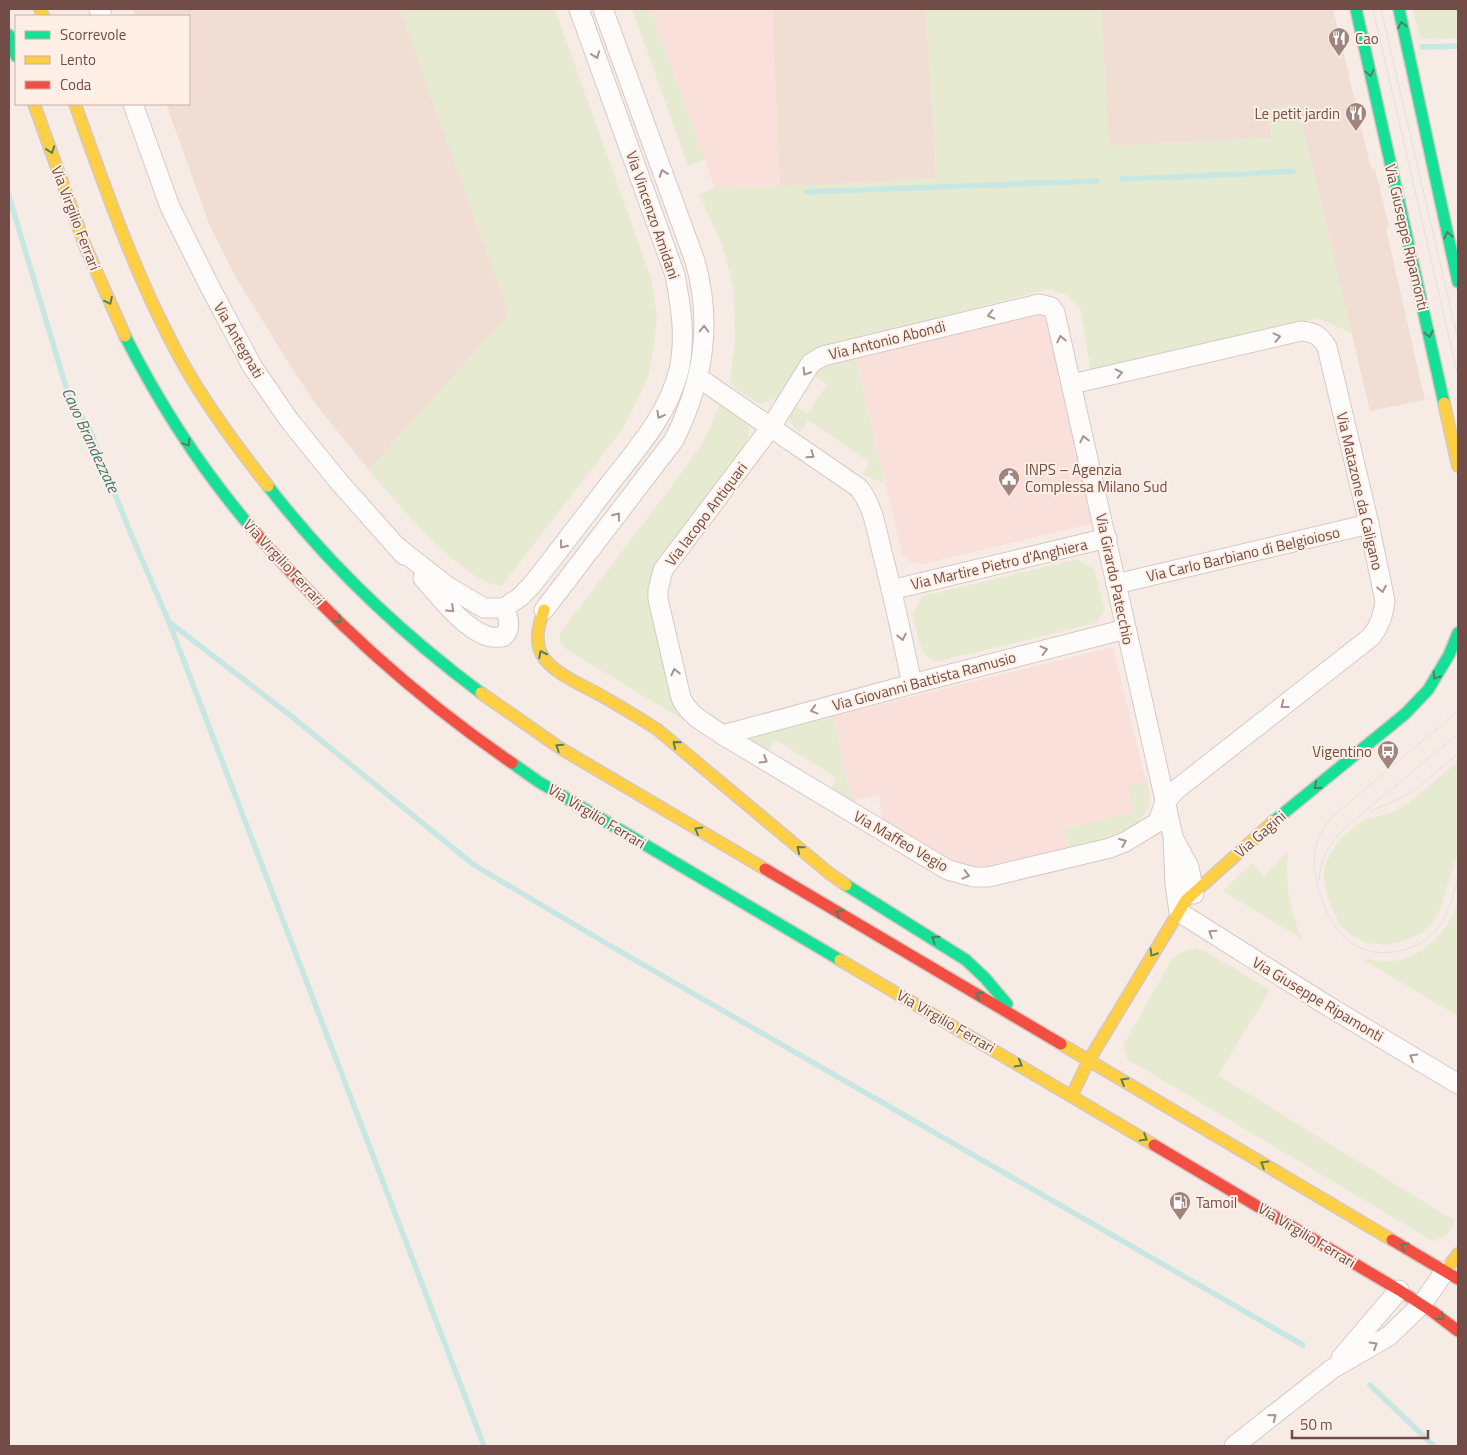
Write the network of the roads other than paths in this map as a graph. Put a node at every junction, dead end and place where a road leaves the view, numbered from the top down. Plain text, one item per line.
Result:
1 (579, 9) edge
2 (603, 9) edge
3 (1356, 9) edge
4 (1399, 9) edge
5 (9, 35) edge
6 (15, 53) edge
7 (34, 105) edge
8 (75, 105) edge
9 (133, 105) edge
10 (1458, 282) edge
11 (1038, 304) joint
12 (698, 378) junction
13 (1072, 384) junction
14 (771, 427) junction
15 (1458, 466) edge
16 (1369, 524) junction
17 (1106, 538) junction
18 (396, 546) junction
19 (1116, 584) junction
20 (891, 590) junction
21 (504, 608) junction
22 (544, 610) joint
23 (1126, 629) junction
24 (1458, 633) edge
25 (912, 684) junction
26 (723, 734) junction
27 (1165, 802) junction
28 (1172, 836) junction
29 (1194, 894) junction
30 (1179, 912) junction
31 (1020, 1020) junction
32 (1089, 1060) junction
33 (1458, 1084) edge
34 (1072, 1095) junction
35 (1458, 1254) edge
36 (1452, 1275) edge
37 (1399, 1290) junction
38 (1422, 1304) junction
39 (1458, 1332) edge
40 (1332, 1369) junction
41 (1234, 1446) edge

1 -> 21 street, Via Vincenzo Amidani
12 -> 2 street, Via Vincenzo Amidani
3 -> 15 main road, Via Giuseppe Ripamonti
10 -> 4 main road
5 - 6 main road
7 -> 34 main road, Via Virgilio Ferrari
31 -> 8 main road
9 - 18 street, Via Antegnati
13 -> 11 street, Via Girardo Patecchio
11 -> 14 street, Via Antonio Abondi
12 - 14 street
22 -> 12 street, Via Vincenzo Amidani
13 -> 16 street, Via Matazone da Caligano
17 -> 13 street, Via Girardo Patecchio
14 -> 20 street
26 -> 14 street, Via Iacopo Antiquari
16 - 19 street, Via Carlo Barbiano di Belgioioso
16 -> 27 street, Via Matazone da Caligano
17 - 19 street, Via Girardo Patecchio
17 - 20 street, Via Martire Pietro d'Anghiera
18 - 21 street, Via Antegnati
18 -> 21 street, Via Antegnati
19 - 23 street, Via Girardo Patecchio
20 -> 25 street
31 -> 22 main road
25 -> 23 street, Via Giovanni Battista Ramusio
23 - 27 street, Via Girardo Patecchio
24 -> 29 main road, Via Gagini
25 -> 26 street, Via Giovanni Battista Ramusio
26 -> 27 street, Via Maffeo Vegio
27 - 28 street, Via Girardo Patecchio
28 - 29 street, Via Girardo Patecchio
28 - 30 street, Via Girardo Patecchio
29 - 30 main road, Via Gagini
30 -> 32 main road, Via Gagini
33 -> 30 street, Via Giuseppe Ripamonti
31 - 32 main road
32 - 34 main road, Via Gagini
36 -> 32 main road
34 -> 37 main road, Via Virgilio Ferrari
35 - 36 main road
36 - 38 street
37 - 38 main road
37 - 40 street
38 -> 39 main road
40 -> 38 street
41 -> 40 street

